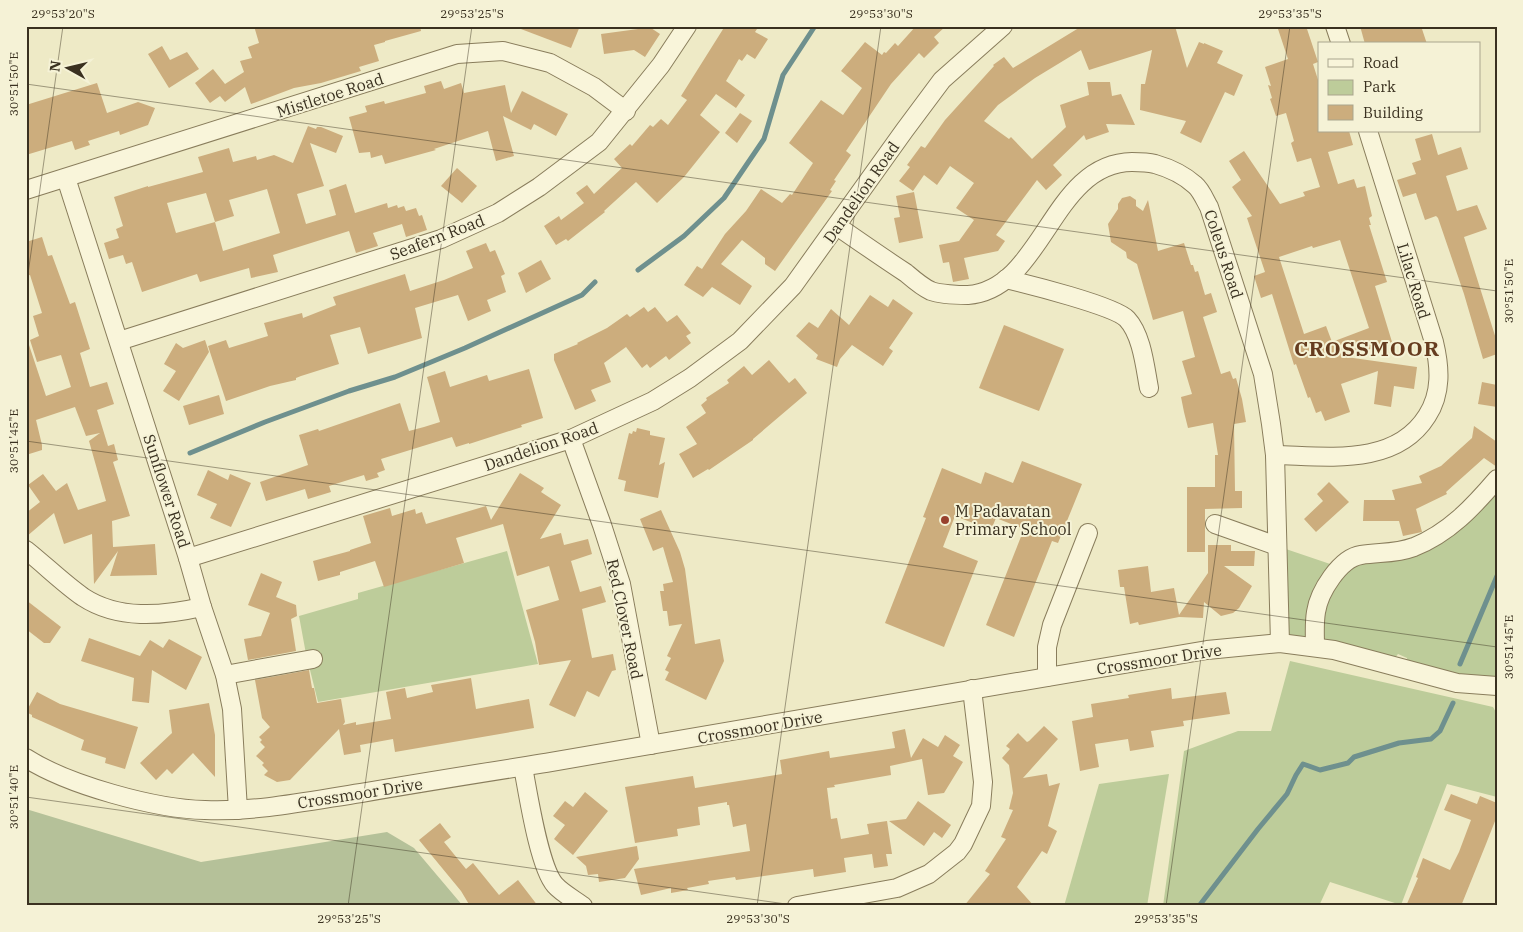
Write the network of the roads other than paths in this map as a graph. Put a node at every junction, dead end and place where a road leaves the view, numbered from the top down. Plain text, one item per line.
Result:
1 (687, 26) edge
2 (1003, 26) edge
3 (1335, 26) edge
4 (1340, 42) edge
5 (626, 111) junction
6 (1368, 132) edge
7 (66, 178) junction
8 (26, 190) edge
9 (837, 226) junction
10 (1006, 280) junction
11 (119, 342) junction
12 (1149, 388) dead end
13 (571, 439) junction
14 (1275, 456) junction
15 (1497, 479) edge
16 (1215, 524) dead end
17 (1088, 533) dead end
18 (1277, 546) junction
19 (26, 550) edge
20 (188, 558) junction
21 (202, 607) junction
22 (1280, 644) junction
23 (1315, 647) junction
24 (313, 659) dead end
25 (225, 675) junction
26 (1047, 677) junction
27 (1497, 686) edge
28 (972, 689) junction
29 (651, 746) junction
30 (26, 758) edge
31 (523, 767) junction
32 (238, 810) junction
33 (583, 906) edge
34 (797, 906) edge

1 - 5 street, Seafern Road
2 - 9 street, Dandelion Road
3 - 4 street
5 - 7 street, Mistletoe Road
5 - 11 street, Seafern Road
6 - 14 street, Lilac Road
7 - 8 street, Mistletoe Road
7 - 11 street, Sunflower Road
9 - 10 street, Coleus Road
9 - 13 street, Dandelion Road
10 - 12 street
10 - 14 street, Coleus Road
11 - 20 street, Sunflower Road
13 - 20 street, Dandelion Road
13 - 29 street, Red Clover Road
14 - 18 street, Coleus Road
15 - 23 street
16 - 18 street
17 - 26 street
18 - 22 street, Coleus Road
19 - 21 street
20 - 21 street, Sunflower Road
21 - 25 street, Sunflower Road
22 - 23 street, Crossmoor Drive
22 - 26 street, Crossmoor Drive
23 - 27 street, Crossmoor Drive
24 - 25 street
25 - 32 street, Sunflower Road
26 - 28 street, Crossmoor Drive
28 - 29 street, Crossmoor Drive
28 - 34 street
29 - 31 street, Crossmoor Drive
30 - 32 street, Crossmoor Drive
31 - 32 street, Crossmoor Drive
31 - 33 street

